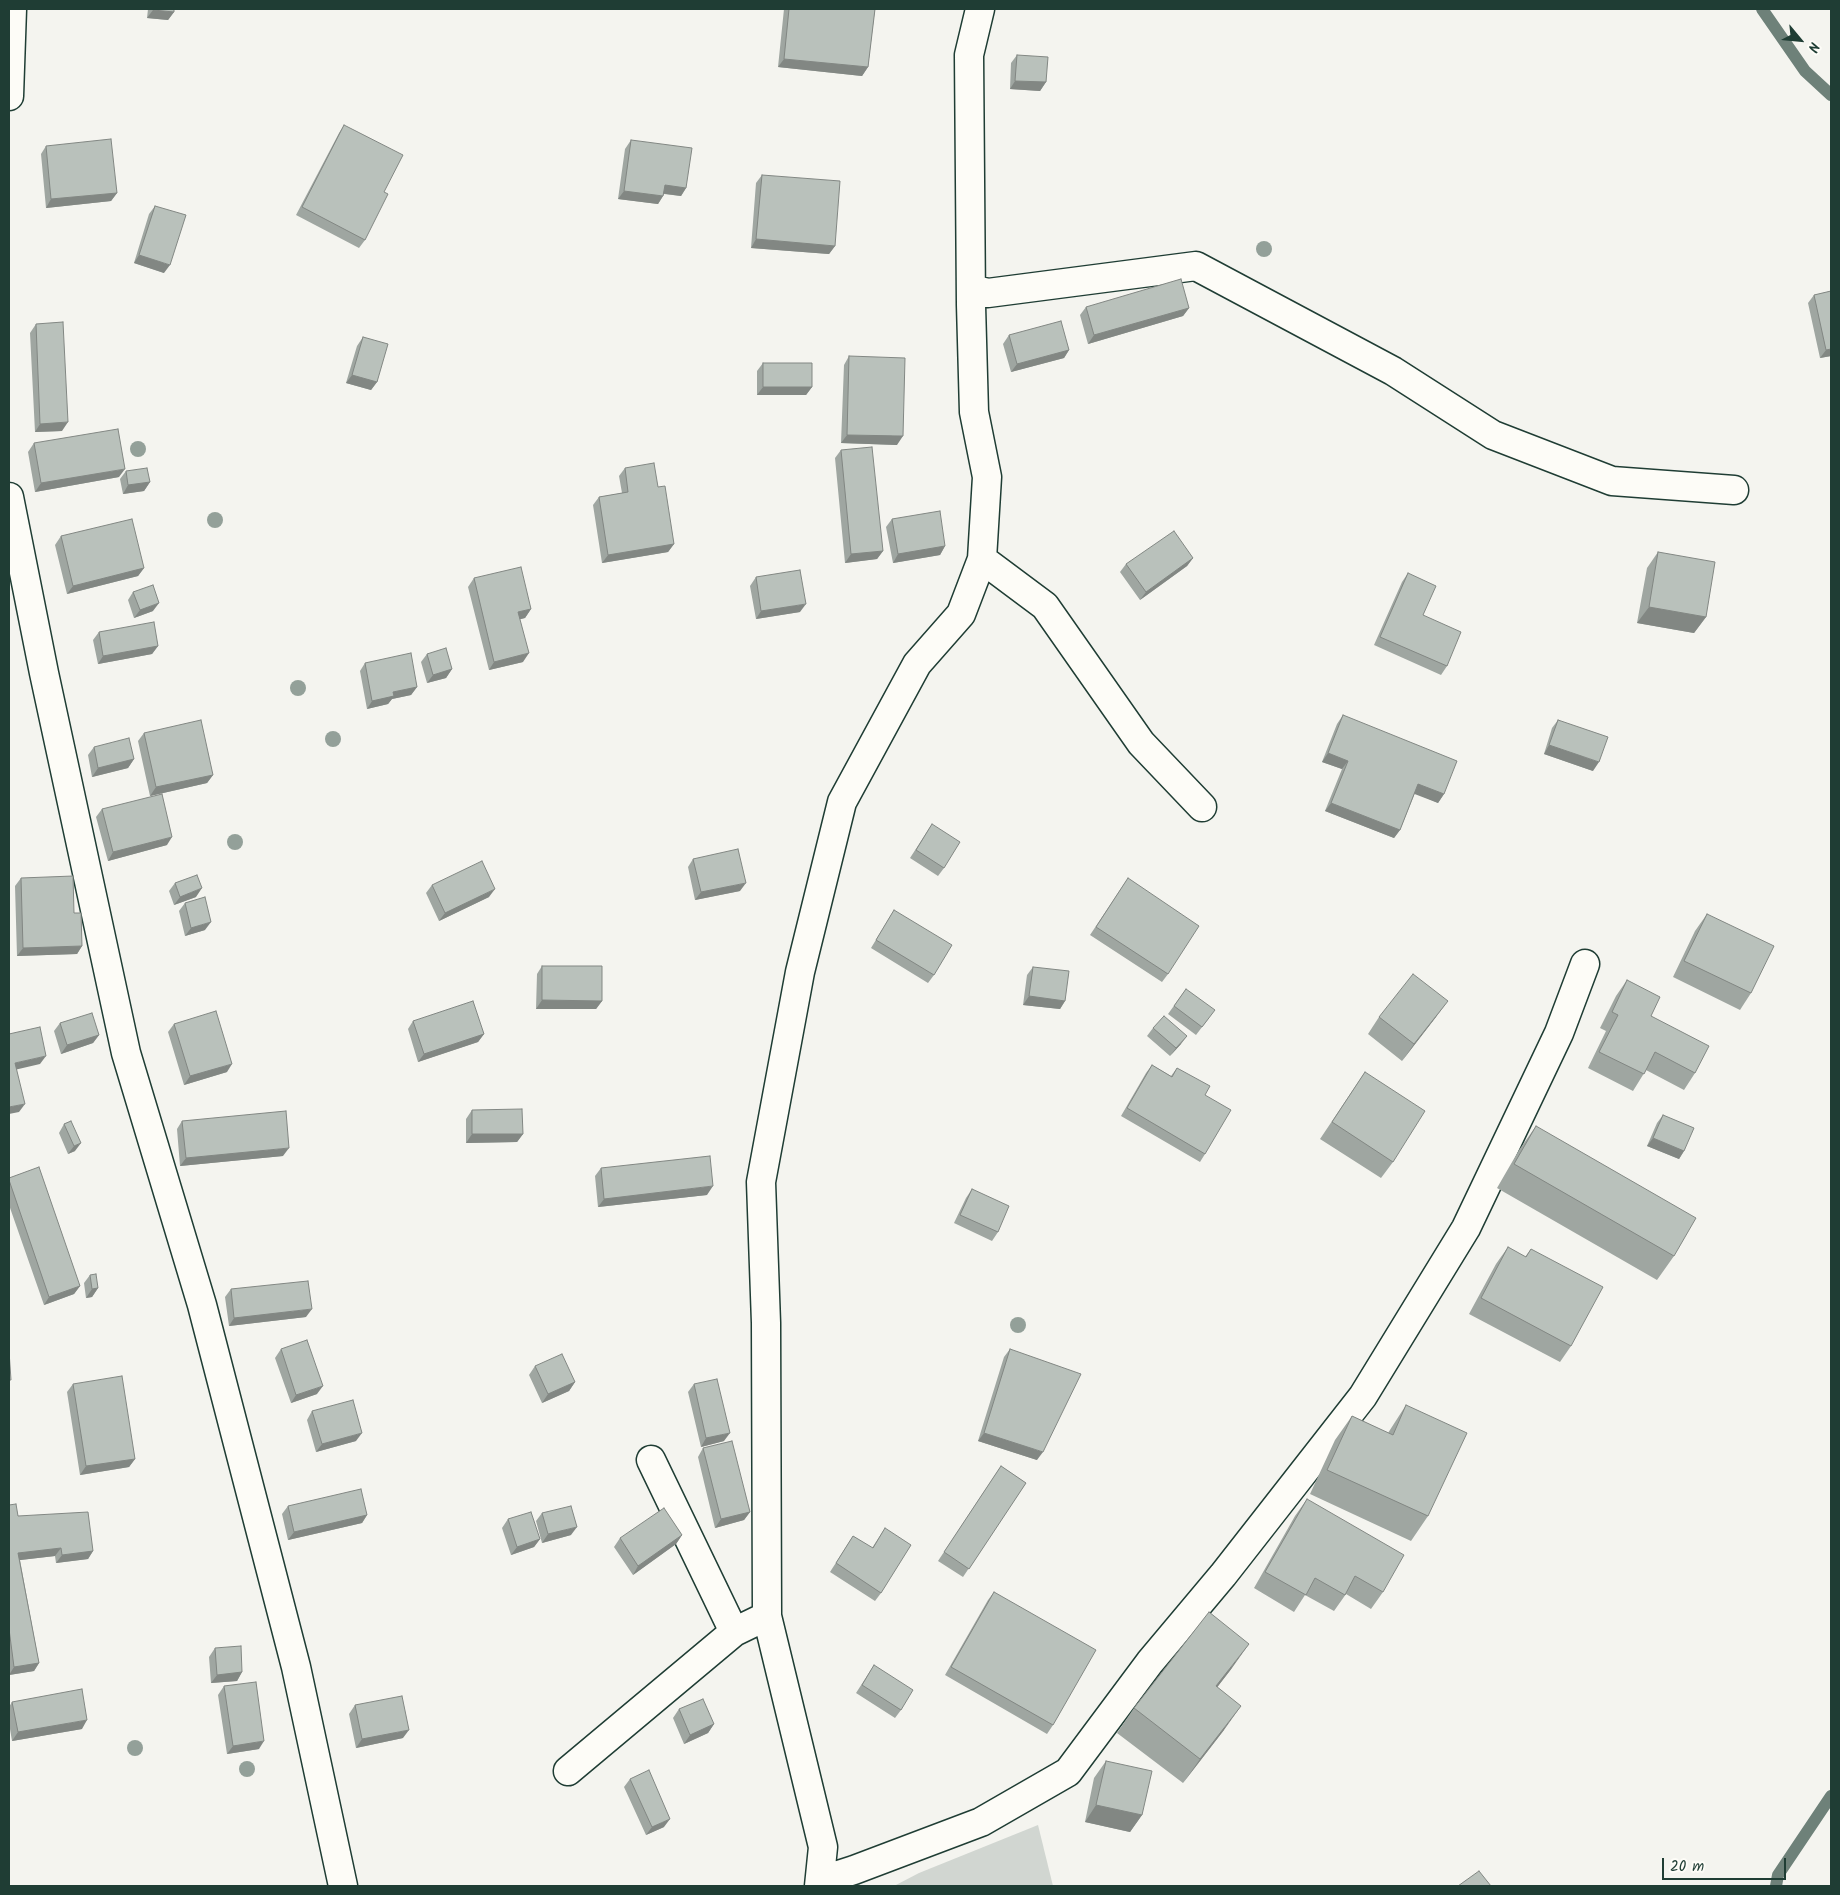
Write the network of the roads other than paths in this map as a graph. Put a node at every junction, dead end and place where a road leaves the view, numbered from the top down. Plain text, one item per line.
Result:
1 (12, 9) edge
2 (980, 9) edge
3 (9, 96) edge
4 (971, 289) junction
5 (1734, 490) dead end
6 (9, 497) edge
7 (982, 559) junction
8 (1202, 807) dead end
9 (1585, 964) dead end
10 (651, 1460) dead end
11 (767, 1616) junction
12 (734, 1632) junction
13 (568, 1771) dead end
14 (819, 1884) edge
15 (343, 1886) edge

1 - 3 street
2 - 4 street
4 - 5 street
4 - 7 street
6 - 15 street
7 - 8 street
7 - 11 street
9 - 14 street
10 - 12 street
11 - 12 street
11 - 14 street
12 - 13 street

